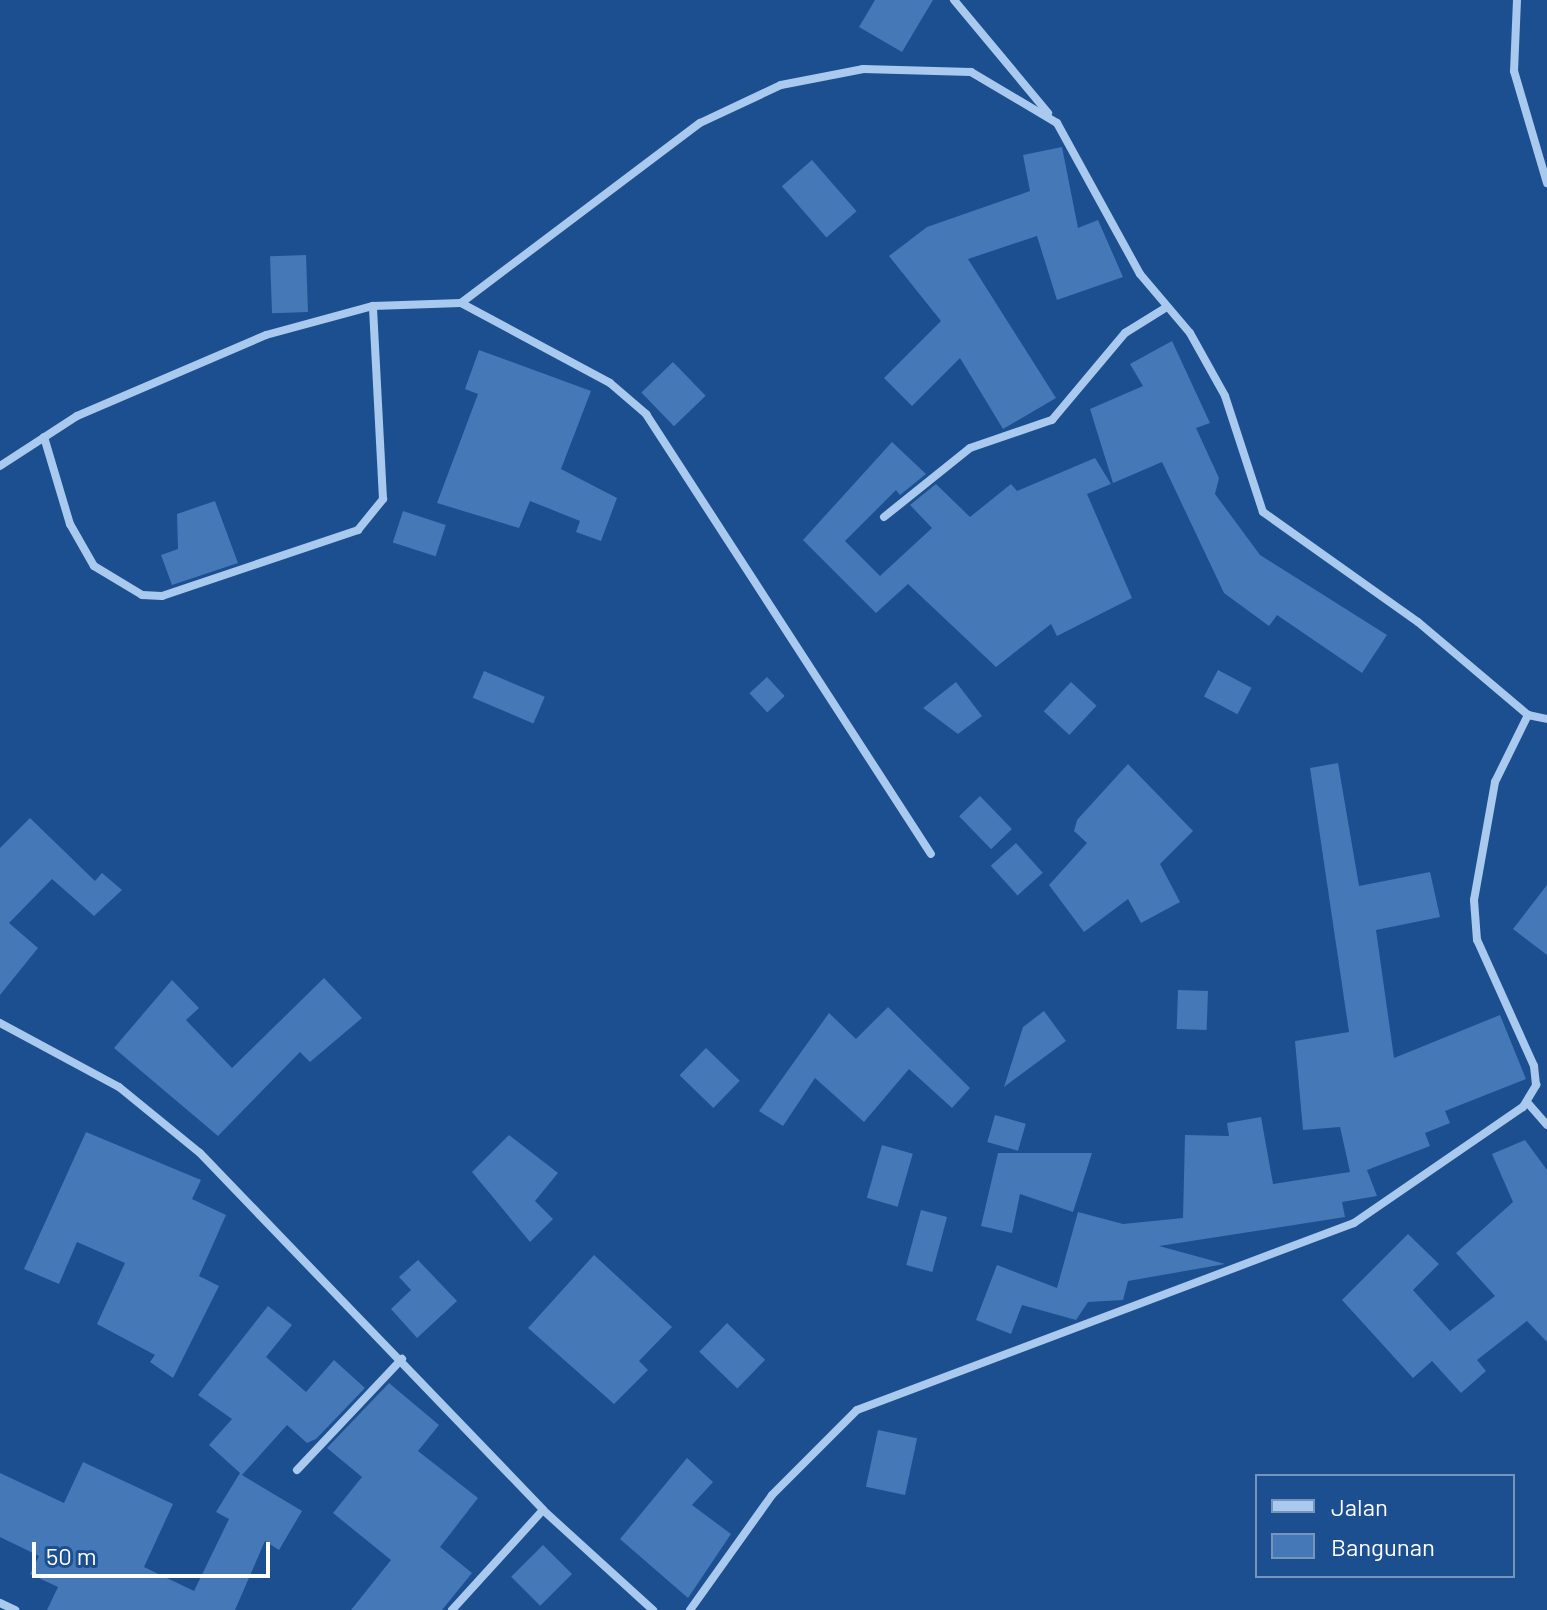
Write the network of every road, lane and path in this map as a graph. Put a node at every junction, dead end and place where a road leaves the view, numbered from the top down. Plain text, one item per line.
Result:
1 (954, 0) edge
2 (1517, 0) edge
3 (1057, 123) junction
4 (1547, 183) edge
5 (461, 303) junction
6 (373, 306) junction
7 (1167, 307) junction
8 (44, 437) junction
9 (0, 466) edge
10 (884, 517) dead end
11 (1528, 715) junction
12 (1547, 719) edge
13 (931, 854) dead end
14 (0, 1023) edge
15 (1527, 1102) junction
16 (1547, 1125) edge
17 (402, 1359) junction
18 (297, 1470) dead end
19 (543, 1510) junction
20 (0, 1603) edge
21 (15, 1610) edge
22 (452, 1610) edge
23 (653, 1610) edge
24 (690, 1610) edge

1 - 3 street
2 - 4 street
3 - 5 street
3 - 7 street
5 - 6 street
5 - 13 street
6 - 8 street
6 - 8 street
7 - 10 street
7 - 11 street
8 - 9 street
11 - 12 street
11 - 15 street
14 - 17 street
15 - 16 street
15 - 24 street
17 - 18 street
17 - 19 street
19 - 22 street
19 - 23 street
20 - 21 street

